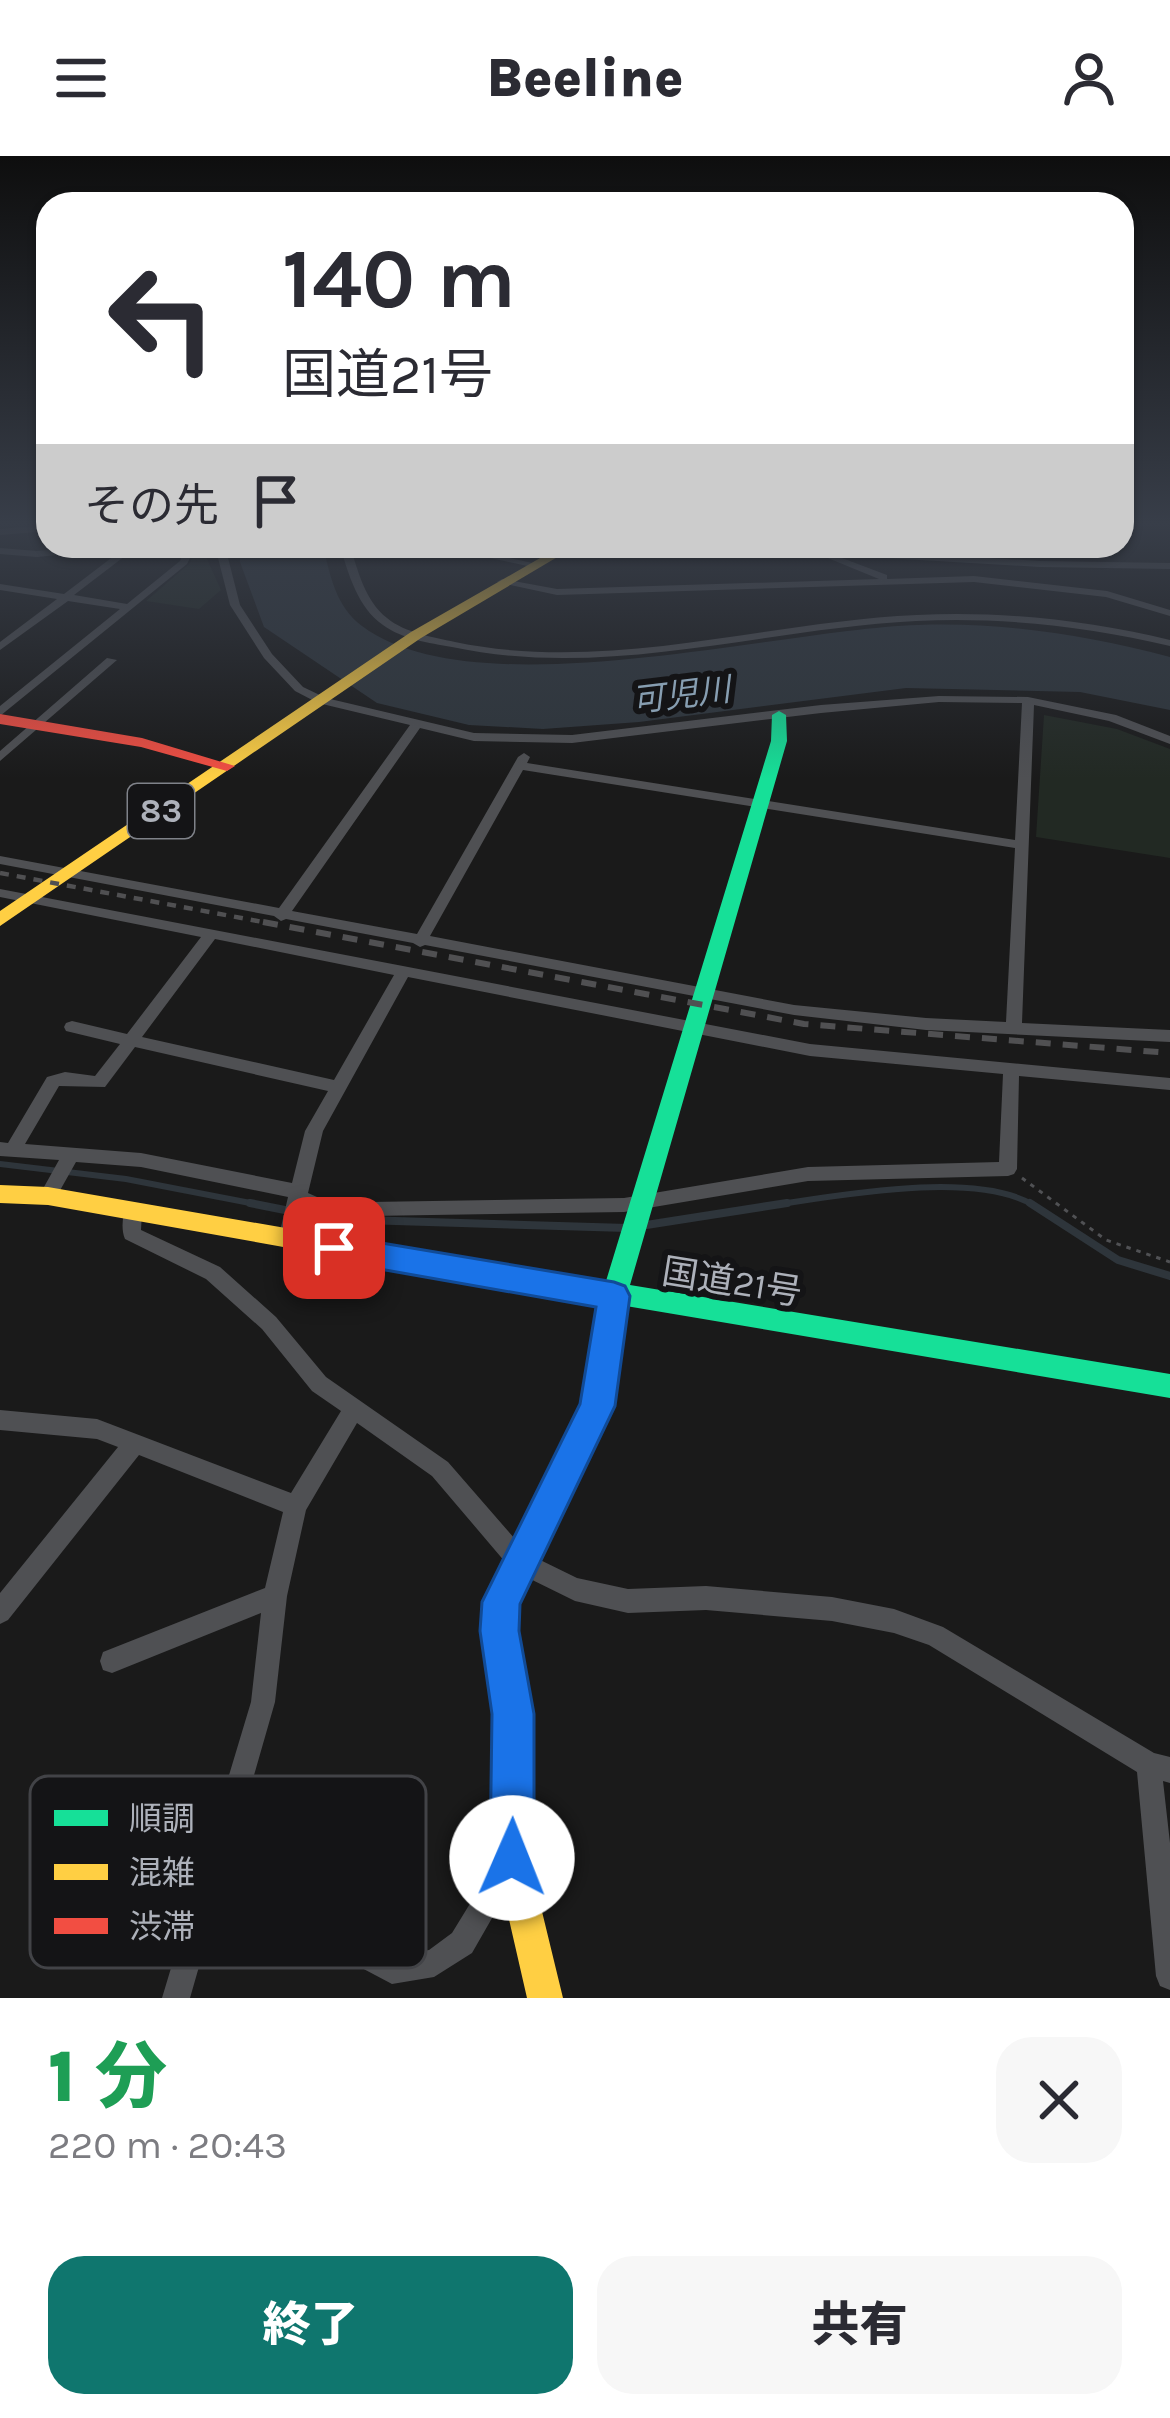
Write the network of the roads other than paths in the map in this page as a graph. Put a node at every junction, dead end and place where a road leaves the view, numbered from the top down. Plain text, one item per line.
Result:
1 (53, 607) edge
2 (129, 607) edge
3 (237, 607) edge
4 (372, 607) edge
5 (461, 607) edge
6 (416, 635) junction
7 (1170, 644) edge
8 (0, 647) edge
9 (110, 660) dead end
10 (1028, 700) junction
11 (322, 701) junction
12 (779, 715) junction
13 (0, 716) edge
14 (416, 725) junction
15 (33, 728) junction
16 (533, 740) junction
17 (1170, 740) edge
18 (0, 757) edge
19 (227, 766) junction
20 (519, 766) junction
21 (760, 803) junction
22 (1022, 845) junction
23 (0, 860) edge
24 (69, 872) junction
25 (0, 893) edge
26 (32, 899) junction
27 (281, 916) junction
28 (0, 920) edge
29 (212, 934) junction
30 (420, 942) junction
31 (403, 972) junction
32 (703, 994) junction
33 (72, 1027) dead end
34 (692, 1028) junction
35 (1014, 1029) junction
36 (1170, 1036) edge
37 (130, 1040) junction
38 (1011, 1069) junction
39 (1170, 1084) edge
40 (337, 1087) junction
41 (7, 1150) edge
42 (71, 1153) junction
43 (0, 1194) edge
44 (298, 1195) junction
45 (48, 1196) junction
46 (642, 1198) junction
47 (133, 1211) junction
48 (287, 1240) junction
49 (614, 1296) junction
50 (1170, 1386) edge
51 (355, 1407) junction
52 (0, 1420) edge
53 (136, 1442) junction
54 (296, 1506) junction
55 (520, 1562) junction
56 (275, 1596) junction
57 (0, 1612) edge
58 (112, 1661) dead end
59 (1160, 1768) edge
60 (241, 1776) edge
61 (512, 1858) junction
62 (426, 1964) edge
63 (185, 1968) edge
64 (1170, 1976) edge
65 (176, 1998) edge
66 (545, 1998) edge

1 - 8 street
2 - 13 street
3 - 11 street
4 - 6 street
5 - 6 main road, 83
6 - 7 street
6 - 11 main road, 83
9 - 15 street
10 - 12 street
10 - 17 street
10 - 22 street
11 - 14 street
11 - 19 main road, 83
12 - 16 street
12 - 21 main road
13 - 15 main road
14 - 16 street
14 - 27 street
15 - 18 street
15 - 19 main road
16 - 20 street
19 - 24 main road, 83
20 - 21 street
20 - 30 street
21 - 22 street
21 - 32 main road
22 - 35 street
23 - 24 street
24 - 26 main road, 83
24 - 27 street
25 - 26 street
26 - 28 main road, 83
26 - 29 street
27 - 30 street
29 - 31 street
29 - 37 street
30 - 32 street
31 - 34 street
31 - 40 street
32 - 34 main road
32 - 35 street
33 - 37 street
34 - 38 street
34 - 46 main road
35 - 36 street
37 - 40 street
37 - 41 street
38 - 39 street
38 - 46 street
40 - 44 street
41 - 42 street
42 - 44 street
42 - 45 street
43 - 45 main road, 国道21号
44 - 46 street
44 - 48 street
45 - 47 main road, 国道21号
46 - 49 main road
47 - 48 main road, 国道21号
47 - 51 street
48 - 49 main road, 国道21号
49 - 50 main road, 国道21号
49 - 55 main road
51 - 54 street
51 - 55 street
52 - 53 street
53 - 54 street
53 - 57 street
54 - 56 street
55 - 59 street
55 - 61 main road
56 - 58 street
56 - 60 street
59 - 64 street
61 - 62 street
61 - 66 main road
63 - 65 street

